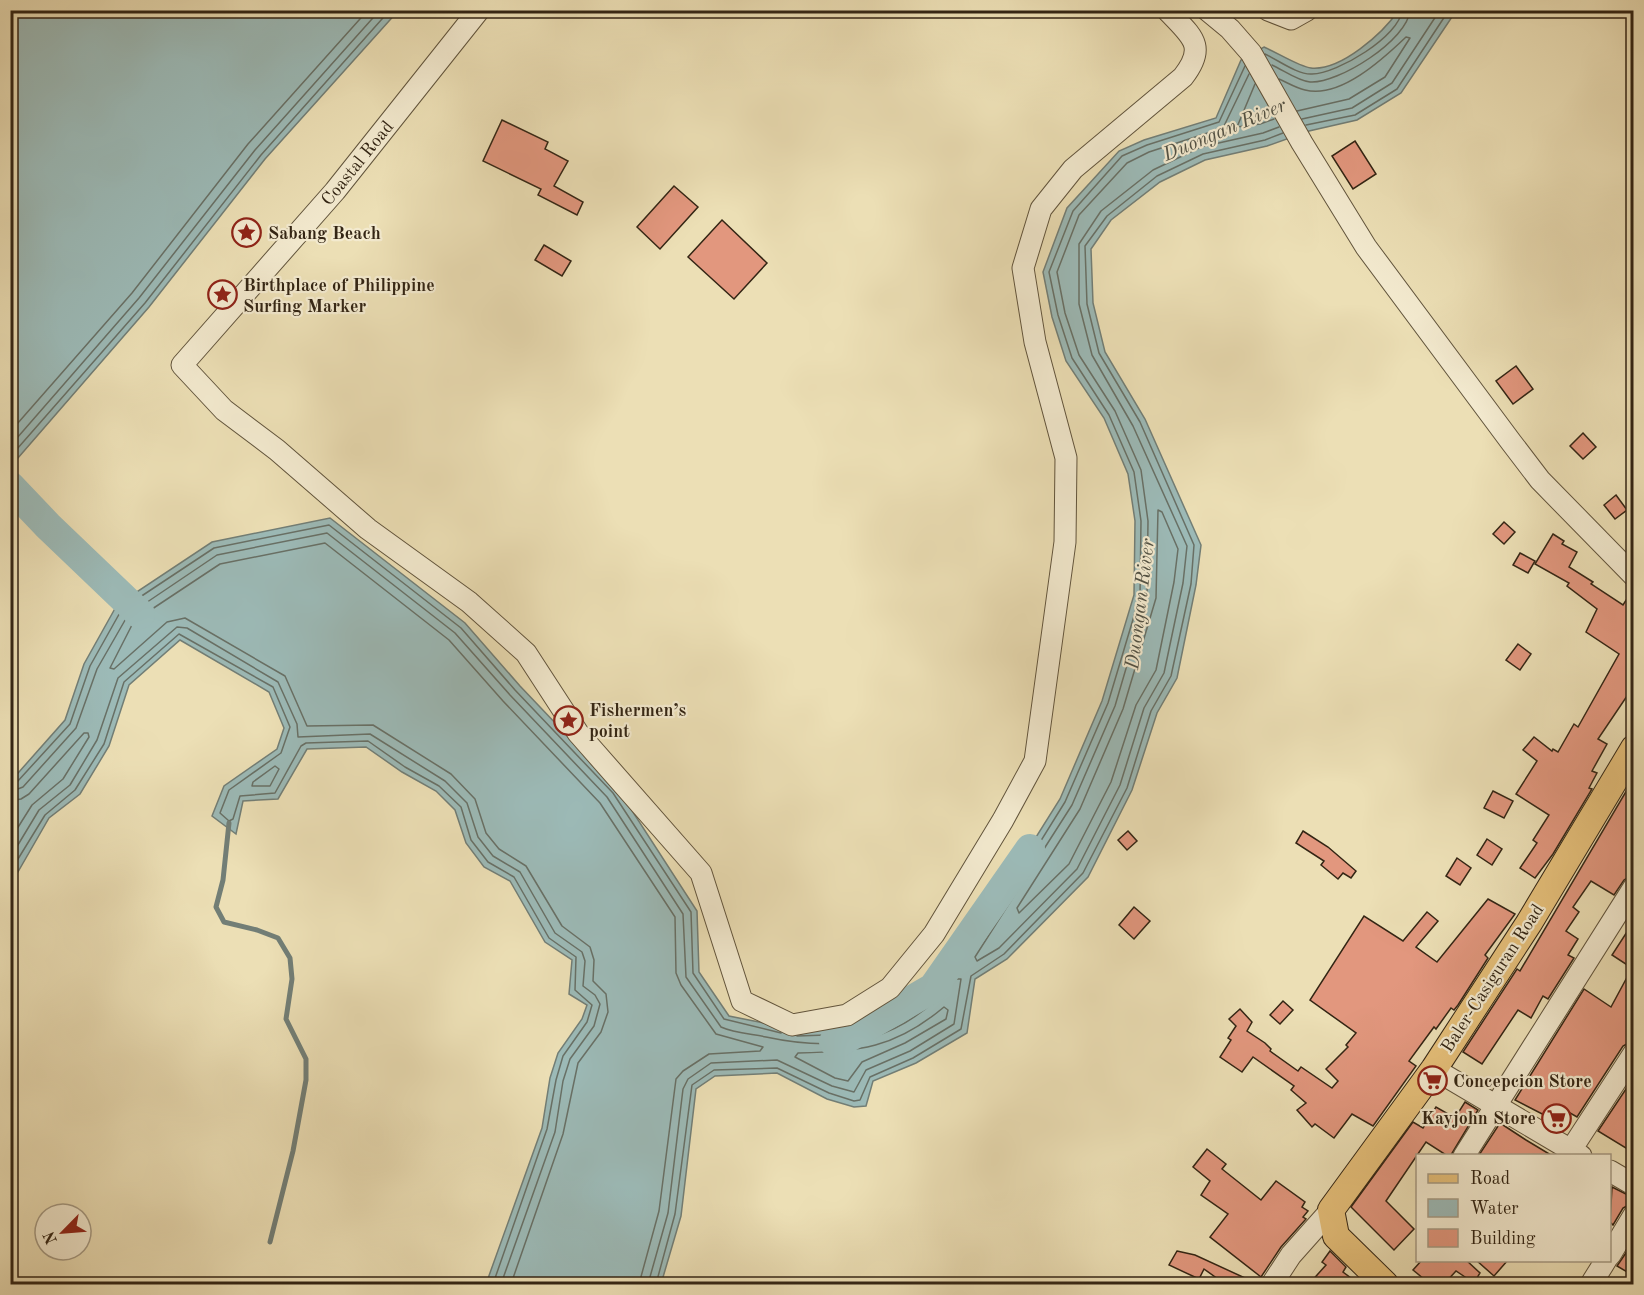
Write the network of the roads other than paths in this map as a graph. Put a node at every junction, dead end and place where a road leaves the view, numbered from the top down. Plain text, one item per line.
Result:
1 (479, 10) edge
2 (1167, 10) edge
3 (1207, 10) edge
4 (1268, 10) edge
5 (1307, 10) edge
6 (1634, 576) edge
7 (1634, 748) edge
8 (1634, 887) edge
9 (1634, 1053) edge
10 (1434, 1069) junction
11 (1497, 1106) junction
12 (1465, 1154) edge
13 (1573, 1154) edge
14 (1611, 1172) edge
15 (1634, 1185) edge
16 (1331, 1210) junction
17 (1634, 1215) edge
18 (1611, 1253) edge
19 (1605, 1262) edge
20 (1272, 1284) edge
21 (1385, 1284) edge
22 (1591, 1284) edge

1 - 2 street, Coastal Road
3 - 6 street
4 - 5 street
7 - 10 main road, Baler-Casiguran Road
8 - 11 street
9 - 13 street
10 - 11 street
10 - 16 main road, Baler-Casiguran Road
11 - 12 street
11 - 13 street
14 - 15 street
16 - 20 street
16 - 21 main road
17 - 18 street
19 - 22 street

